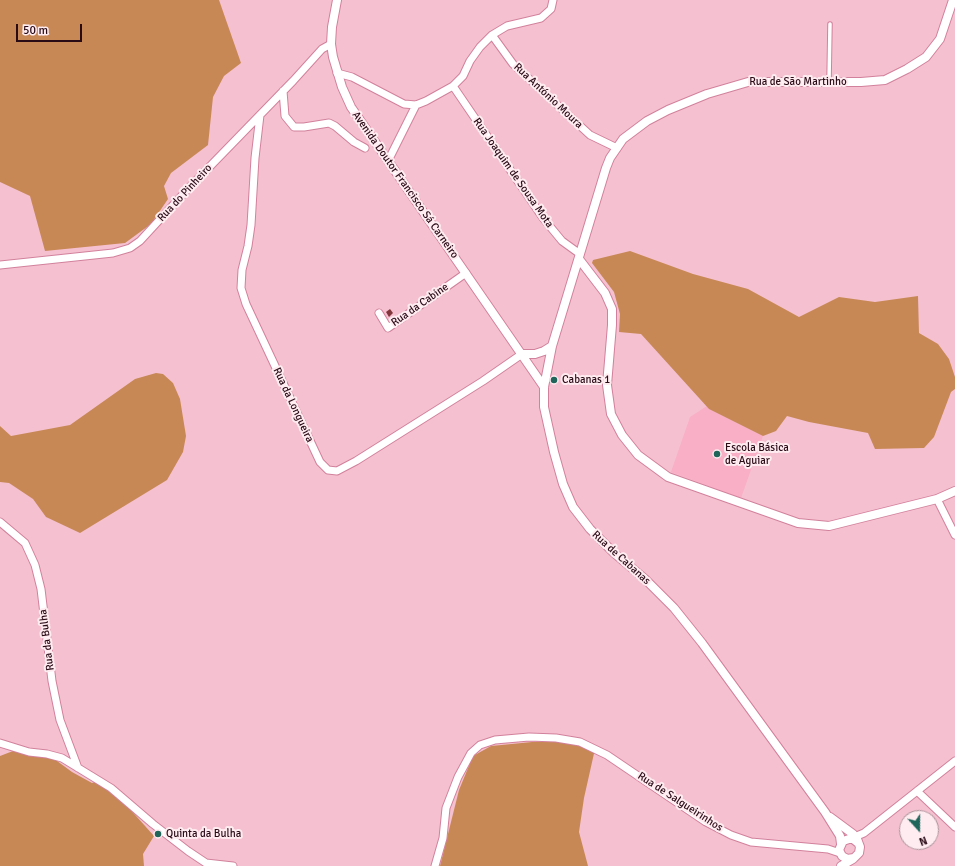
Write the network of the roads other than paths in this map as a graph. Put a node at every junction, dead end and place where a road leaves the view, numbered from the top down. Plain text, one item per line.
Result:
1 (337, 0) edge
2 (553, 0) edge
3 (953, 0) edge
4 (830, 24) dead end
5 (492, 35) junction
6 (331, 44) junction
7 (337, 73) junction
8 (829, 82) junction
9 (453, 86) junction
10 (283, 91) junction
11 (416, 105) junction
12 (260, 115) junction
13 (365, 148) dead end
14 (617, 148) junction
15 (388, 161) junction
16 (580, 257) junction
17 (0, 265) edge
18 (466, 273) junction
19 (378, 313) dead end
20 (552, 346) junction
21 (522, 354) junction
22 (544, 386) junction
23 (955, 491) edge
24 (937, 499) junction
25 (0, 522) edge
26 (955, 535) edge
27 (0, 743) edge
28 (955, 761) edge
29 (78, 768) junction
30 (917, 791) junction
31 (825, 812) junction
32 (955, 827) edge
33 (854, 839) junction
34 (840, 849) junction
35 (854, 858) junction
36 (233, 866) edge
37 (435, 866) edge
38 (840, 866) edge

1 - 6 street, Avenida Doutor Francisco Sá Carneiro
2 - 5 street
3 - 8 street, Rua de São Martinho
4 - 8 lane
5 - 9 street
5 - 14 street, Rua António Moura
6 - 7 street, Avenida Doutor Francisco Sá Carneiro
6 - 10 street, Rua do Pinheiro
7 - 11 street
7 - 15 street, Avenida Doutor Francisco Sá Carneiro
8 - 14 street, Rua de São Martinho
9 - 11 street
9 - 16 street, Rua Joaquim de Sousa Mota
10 - 12 street, Rua do Pinheiro
10 - 13 street
11 - 15 street
12 - 17 street, Rua do Pinheiro
12 - 21 street, Rua da Longueira
14 - 16 street, Rua de São Martinho
15 - 18 street, Avenida Doutor Francisco Sá Carneiro
16 - 20 street, Rua de Cabanas
16 - 24 street
18 - 19 street, Rua da Cabine
18 - 21 street, Avenida Doutor Francisco Sá Carneiro
20 - 21 street
20 - 22 street, Rua de Cabanas
21 - 22 street, Avenida Doutor Francisco Sá Carneiro
22 - 31 street, Rua de Cabanas
23 - 24 street
24 - 26 street
25 - 29 street, Rua da Bulha
27 - 29 street
28 - 30 street
29 - 36 street
30 - 32 street
30 - 33 street
31 - 33 street, Rua de Cabanas
31 - 34 street, Rua de Cabanas
33 - 34 street
33 - 35 street
34 - 35 street
34 - 37 street, Rua de Salgueirinhos
34 - 38 street
35 - 38 street

